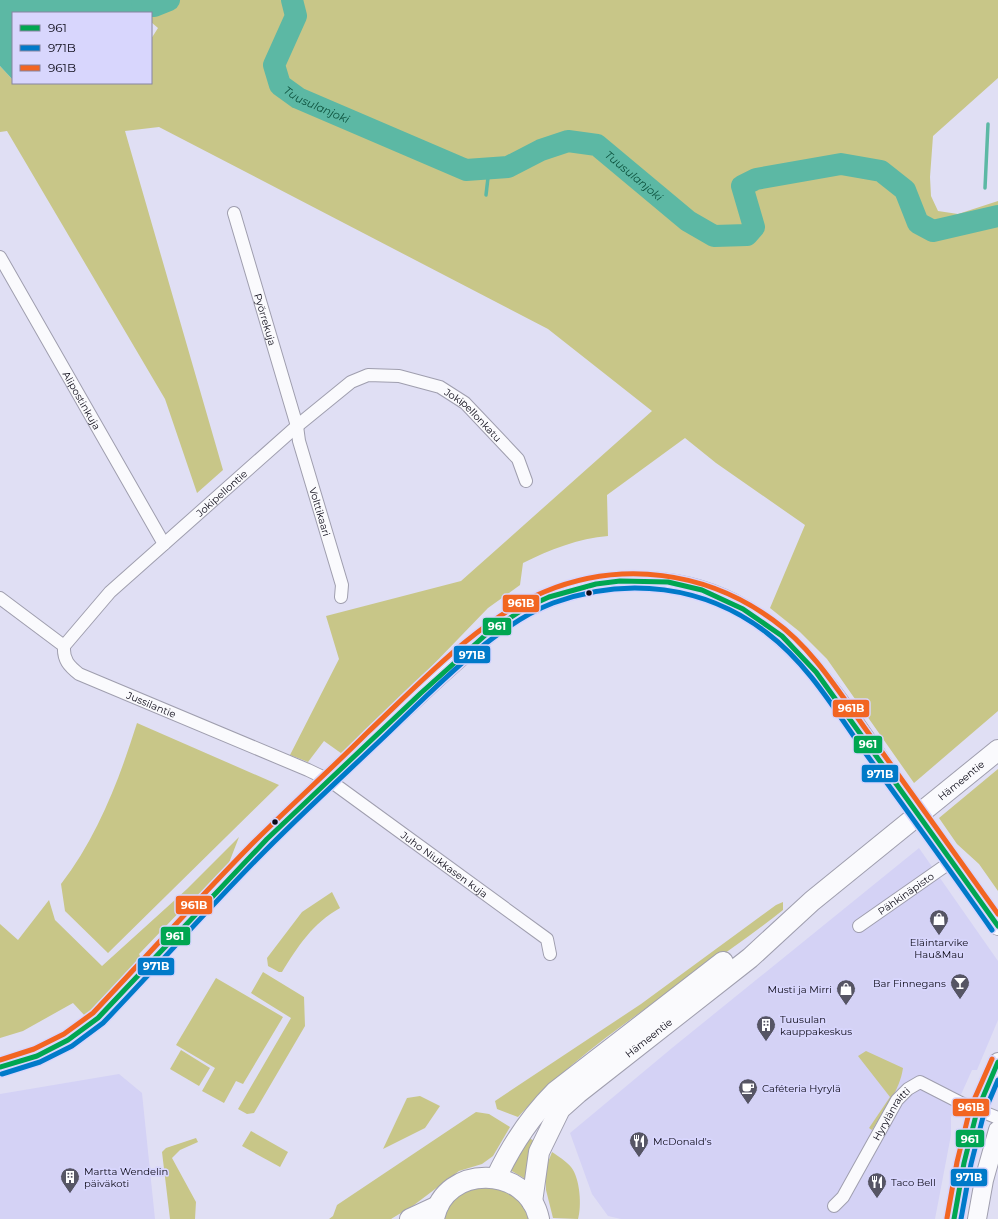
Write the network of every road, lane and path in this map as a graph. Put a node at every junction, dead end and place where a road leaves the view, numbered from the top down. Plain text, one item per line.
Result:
1 (234, 213) dead end
2 (0, 257) edge
3 (399, 376) joint
4 (297, 426) junction
5 (526, 481) dead end
6 (164, 544) junction
7 (341, 597) dead end
8 (0, 598) edge
9 (64, 646) junction
10 (998, 750) edge
11 (329, 780) junction
12 (952, 861) junction
13 (812, 902) junction
14 (859, 926) dead end
15 (998, 926) edge
16 (550, 954) dead end
17 (998, 1062) edge
18 (0, 1067) edge
19 (977, 1110) junction
20 (998, 1118) edge
21 (998, 1130) edge
22 (496, 1178) junction
23 (834, 1206) dead end
24 (535, 1211) edge
25 (436, 1213) edge
26 (410, 1219) edge
27 (954, 1219) edge
28 (977, 1219) edge

1 - 4 street, Pyörrekuja
2 - 6 street, Alipostinkuja
3 - 4 street, Jokipellontie
3 - 5 street, Jokipellonkatu
4 - 6 street, Jokipellontie
4 - 7 street, Volttikaari
6 - 9 street, Jokipellontie
8 - 9 street
9 - 11 street, Jussilantie
10 - 13 main road, Hämeentie
11 - 12 street, bridge
11 - 16 street, Juho Niukkasen kuja
11 - 18 street
12 - 14 street, Pähkinäpisto
12 - 15 street
13 - 22 main road, Hämeentie
13 - 24 main road, Hämeentie
17 - 19 street
19 - 20 street
19 - 23 street, Hyrylänraitti
19 - 27 street
21 - 28 street
22 - 24 main road
22 - 25 main road
25 - 26 main road

